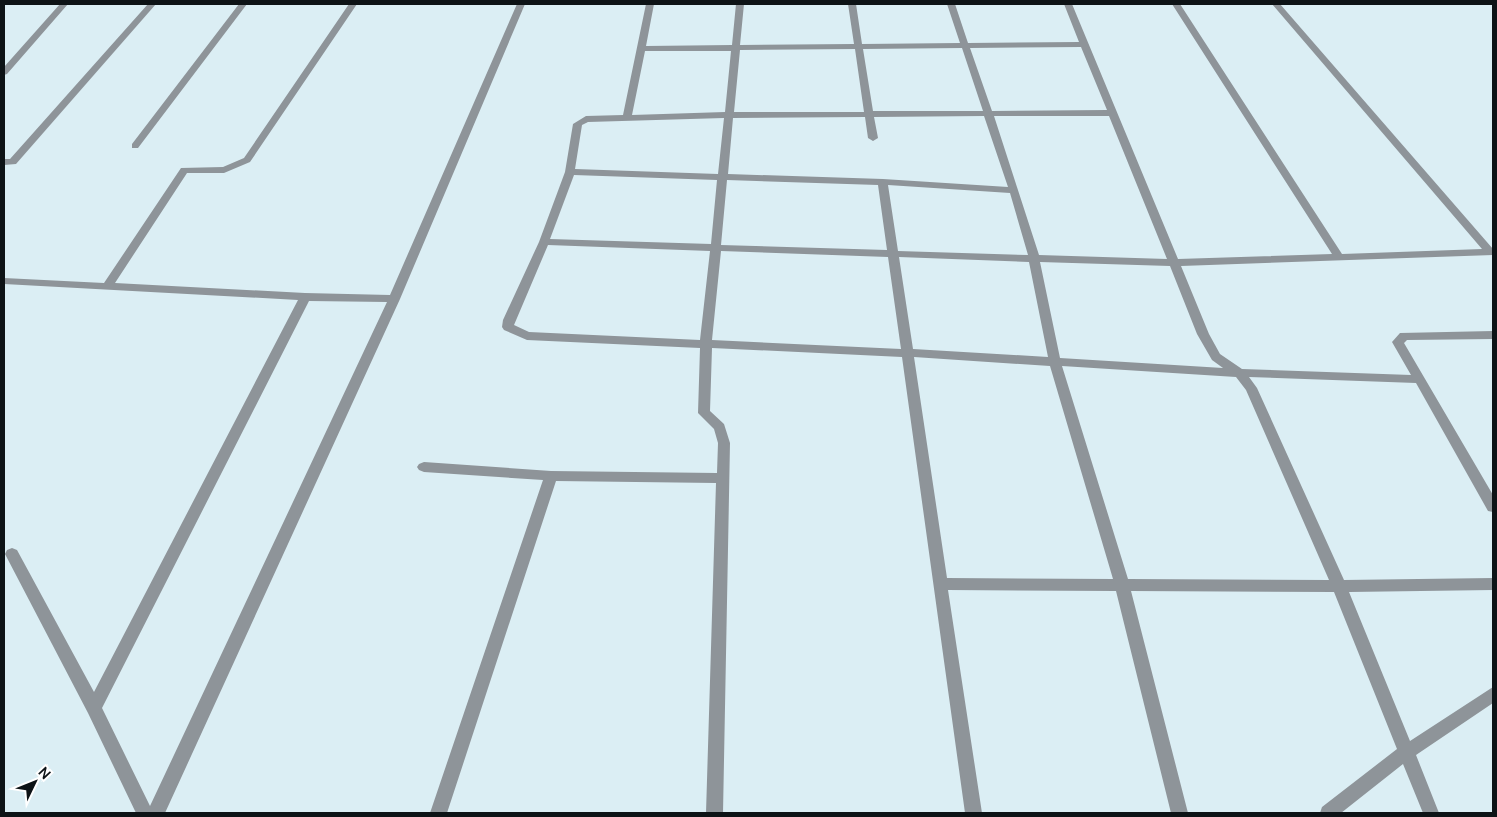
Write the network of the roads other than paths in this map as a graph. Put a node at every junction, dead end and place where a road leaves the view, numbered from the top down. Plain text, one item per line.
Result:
1 (64, 4) edge
2 (152, 4) edge
3 (243, 4) edge
4 (353, 4) edge
5 (521, 4) edge
6 (650, 4) edge
7 (740, 4) edge
8 (852, 4) edge
9 (951, 4) edge
10 (1068, 4) edge
11 (1176, 4) edge
12 (1276, 4) edge
13 (1084, 44) junction
14 (965, 45) junction
15 (858, 47) junction
16 (736, 48) junction
17 (640, 49) junction
18 (4, 72) edge
19 (1113, 113) junction
20 (989, 114) junction
21 (729, 115) junction
22 (869, 115) junction
23 (628, 117) junction
24 (873, 138) dead end
25 (135, 146) dead end
26 (4, 162) edge
27 (570, 172) junction
28 (723, 177) junction
29 (883, 182) junction
30 (1014, 190) junction
31 (544, 242) junction
32 (716, 247) junction
33 (1491, 252) edge
34 (893, 253) junction
35 (1340, 257) junction
36 (1034, 258) junction
37 (1173, 263) junction
38 (4, 281) edge
39 (108, 285) junction
40 (305, 297) junction
41 (394, 299) junction
42 (1493, 335) edge
43 (706, 343) junction
44 (907, 352) junction
45 (1055, 363) junction
46 (1239, 374) junction
47 (1419, 379) junction
48 (424, 467) dead end
49 (551, 476) junction
50 (723, 478) junction
51 (1493, 507) edge
52 (12, 554) dead end
53 (940, 584) junction
54 (1122, 584) junction
55 (1493, 584) edge
56 (1339, 586) junction
57 (1493, 694) edge
58 (94, 708) junction
59 (1405, 753) junction
60 (145, 813) edge
61 (156, 813) edge
62 (438, 813) edge
63 (715, 813) edge
64 (973, 813) edge
65 (1179, 813) edge
66 (1328, 813) edge
67 (1431, 813) edge

1 - 18 street
2 - 26 street
3 - 25 street
4 - 39 street
5 - 41 street
6 - 17 street
7 - 16 street
8 - 15 street
9 - 14 street
10 - 13 street
11 - 35 street
12 - 33 street
13 - 14 street
13 - 19 street
14 - 15 street
14 - 20 street
15 - 16 street
15 - 22 street
16 - 17 street
16 - 21 street
17 - 23 street
19 - 20 street
19 - 37 street
20 - 22 street
20 - 30 street
21 - 22 street
21 - 23 street
21 - 28 street
22 - 24 street
23 - 27 street
27 - 28 street
27 - 31 street
28 - 29 street
28 - 32 street
29 - 30 street
29 - 34 street
30 - 36 street
31 - 32 street
31 - 43 street
32 - 34 street
32 - 43 street
33 - 35 street
34 - 36 street
34 - 44 street
35 - 37 street
36 - 37 street
36 - 45 street
37 - 46 street
38 - 39 street
39 - 40 street
40 - 41 street
40 - 58 street
41 - 61 street
42 - 47 street
43 - 44 street
43 - 50 street
44 - 45 street
44 - 53 street
45 - 46 street
45 - 54 street
46 - 47 street
46 - 56 street
47 - 51 street
48 - 49 street
49 - 50 street
49 - 62 street
50 - 63 street
52 - 58 street
53 - 54 street
53 - 64 street
54 - 56 street
54 - 65 street
55 - 56 street
56 - 59 street
57 - 59 street
58 - 60 street
59 - 66 street
59 - 67 street

